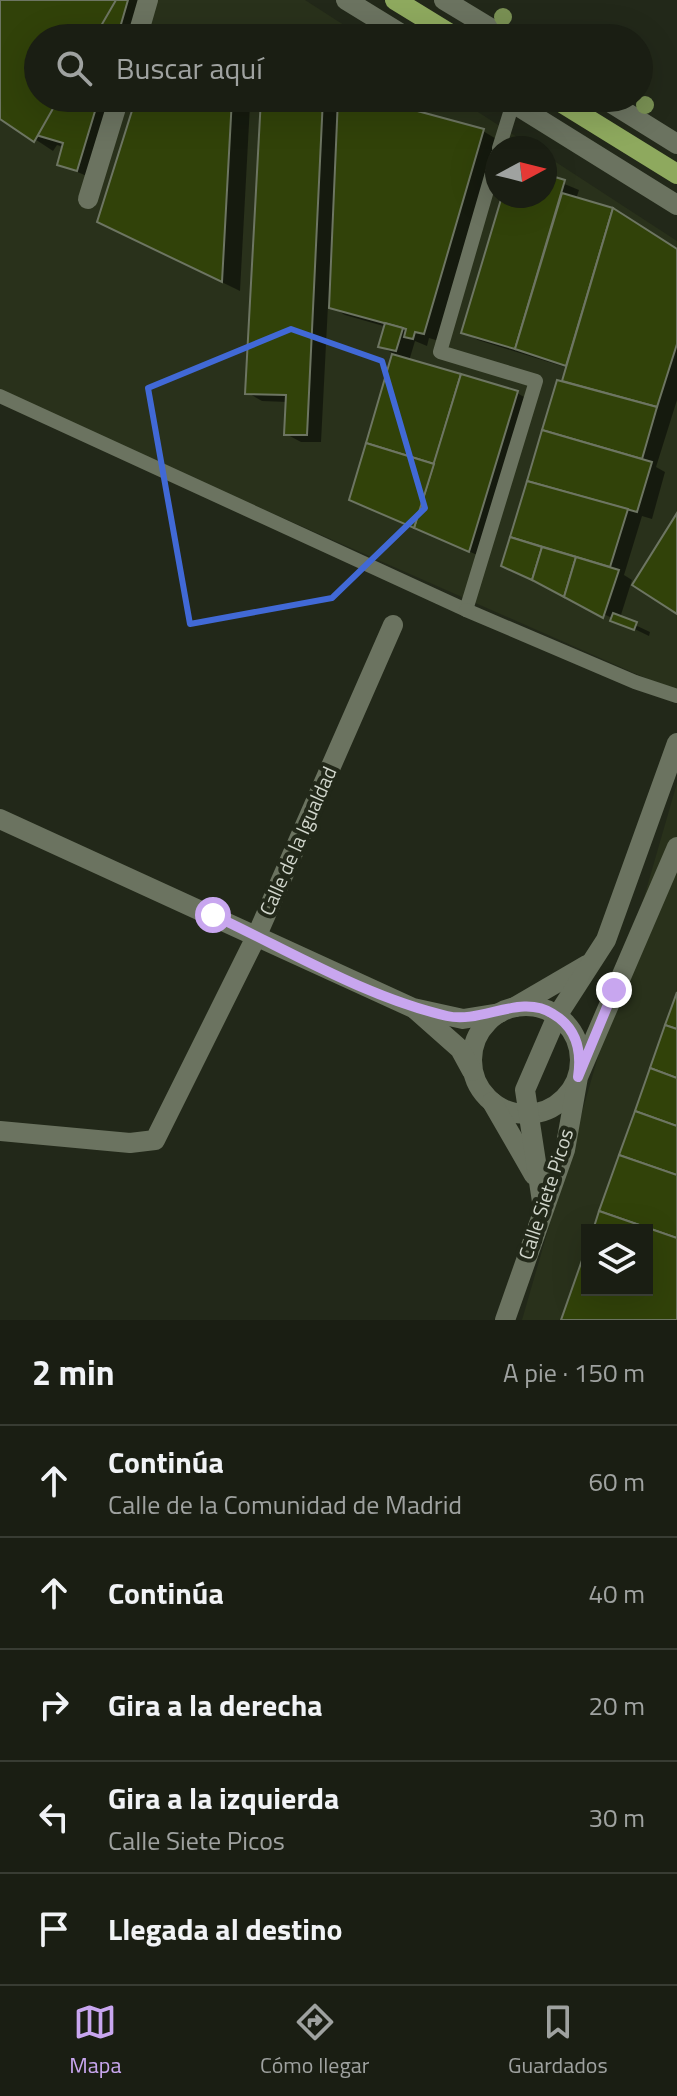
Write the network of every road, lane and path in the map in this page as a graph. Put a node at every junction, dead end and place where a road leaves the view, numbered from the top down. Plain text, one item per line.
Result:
1 (148, 0) edge
2 (346, 0) edge
3 (395, 0) edge
4 (444, 0) edge
5 (141, 24) edge
6 (385, 24) edge
7 (434, 24) edge
8 (484, 24) edge
9 (115, 112) edge
10 (506, 112) edge
11 (528, 112) edge
12 (577, 112) edge
13 (626, 112) edge
14 (502, 136) edge
15 (677, 144) edge
16 (677, 174) edge
17 (485, 197) edge
18 (88, 199) dead end
19 (677, 205) edge
20 (0, 396) edge
21 (466, 610) junction
22 (393, 625) dead end
23 (677, 696) edge
24 (677, 743) edge
25 (0, 819) edge
26 (677, 847) edge
27 (257, 935) junction
28 (591, 963) junction
29 (413, 1008) junction
30 (507, 1010) junction
31 (557, 1016) junction
32 (578, 1077) junction
33 (475, 1078) junction
34 (492, 1102) junction
35 (527, 1115) junction
36 (0, 1131) edge
37 (537, 1180) junction
38 (543, 1210) junction
39 (505, 1320) edge

1 - 5 street
2 - 6 street
3 - 7 main road
4 - 8 street
9 - 18 street
10 - 14 lane
11 - 19 street
12 - 16 main road
13 - 15 street
17 - 21 lane
20 - 21 lane
21 - 23 lane
22 - 27 street, Calle de la Igualdad
24 - 28 street
25 - 27 street
26 - 32 street, Calle Siete Picos
27 - 29 street
27 - 36 street, Calle de la Igualdad
28 - 30 street
28 - 31 street
29 - 30 street
29 - 33 street
30 - 31 street
30 - 33 street
31 - 32 street
31 - 35 street
32 - 35 street
32 - 38 street, Calle Siete Picos
33 - 34 street
34 - 35 street
34 - 37 street
35 - 37 street
37 - 38 street
38 - 39 street, Calle Siete Picos

